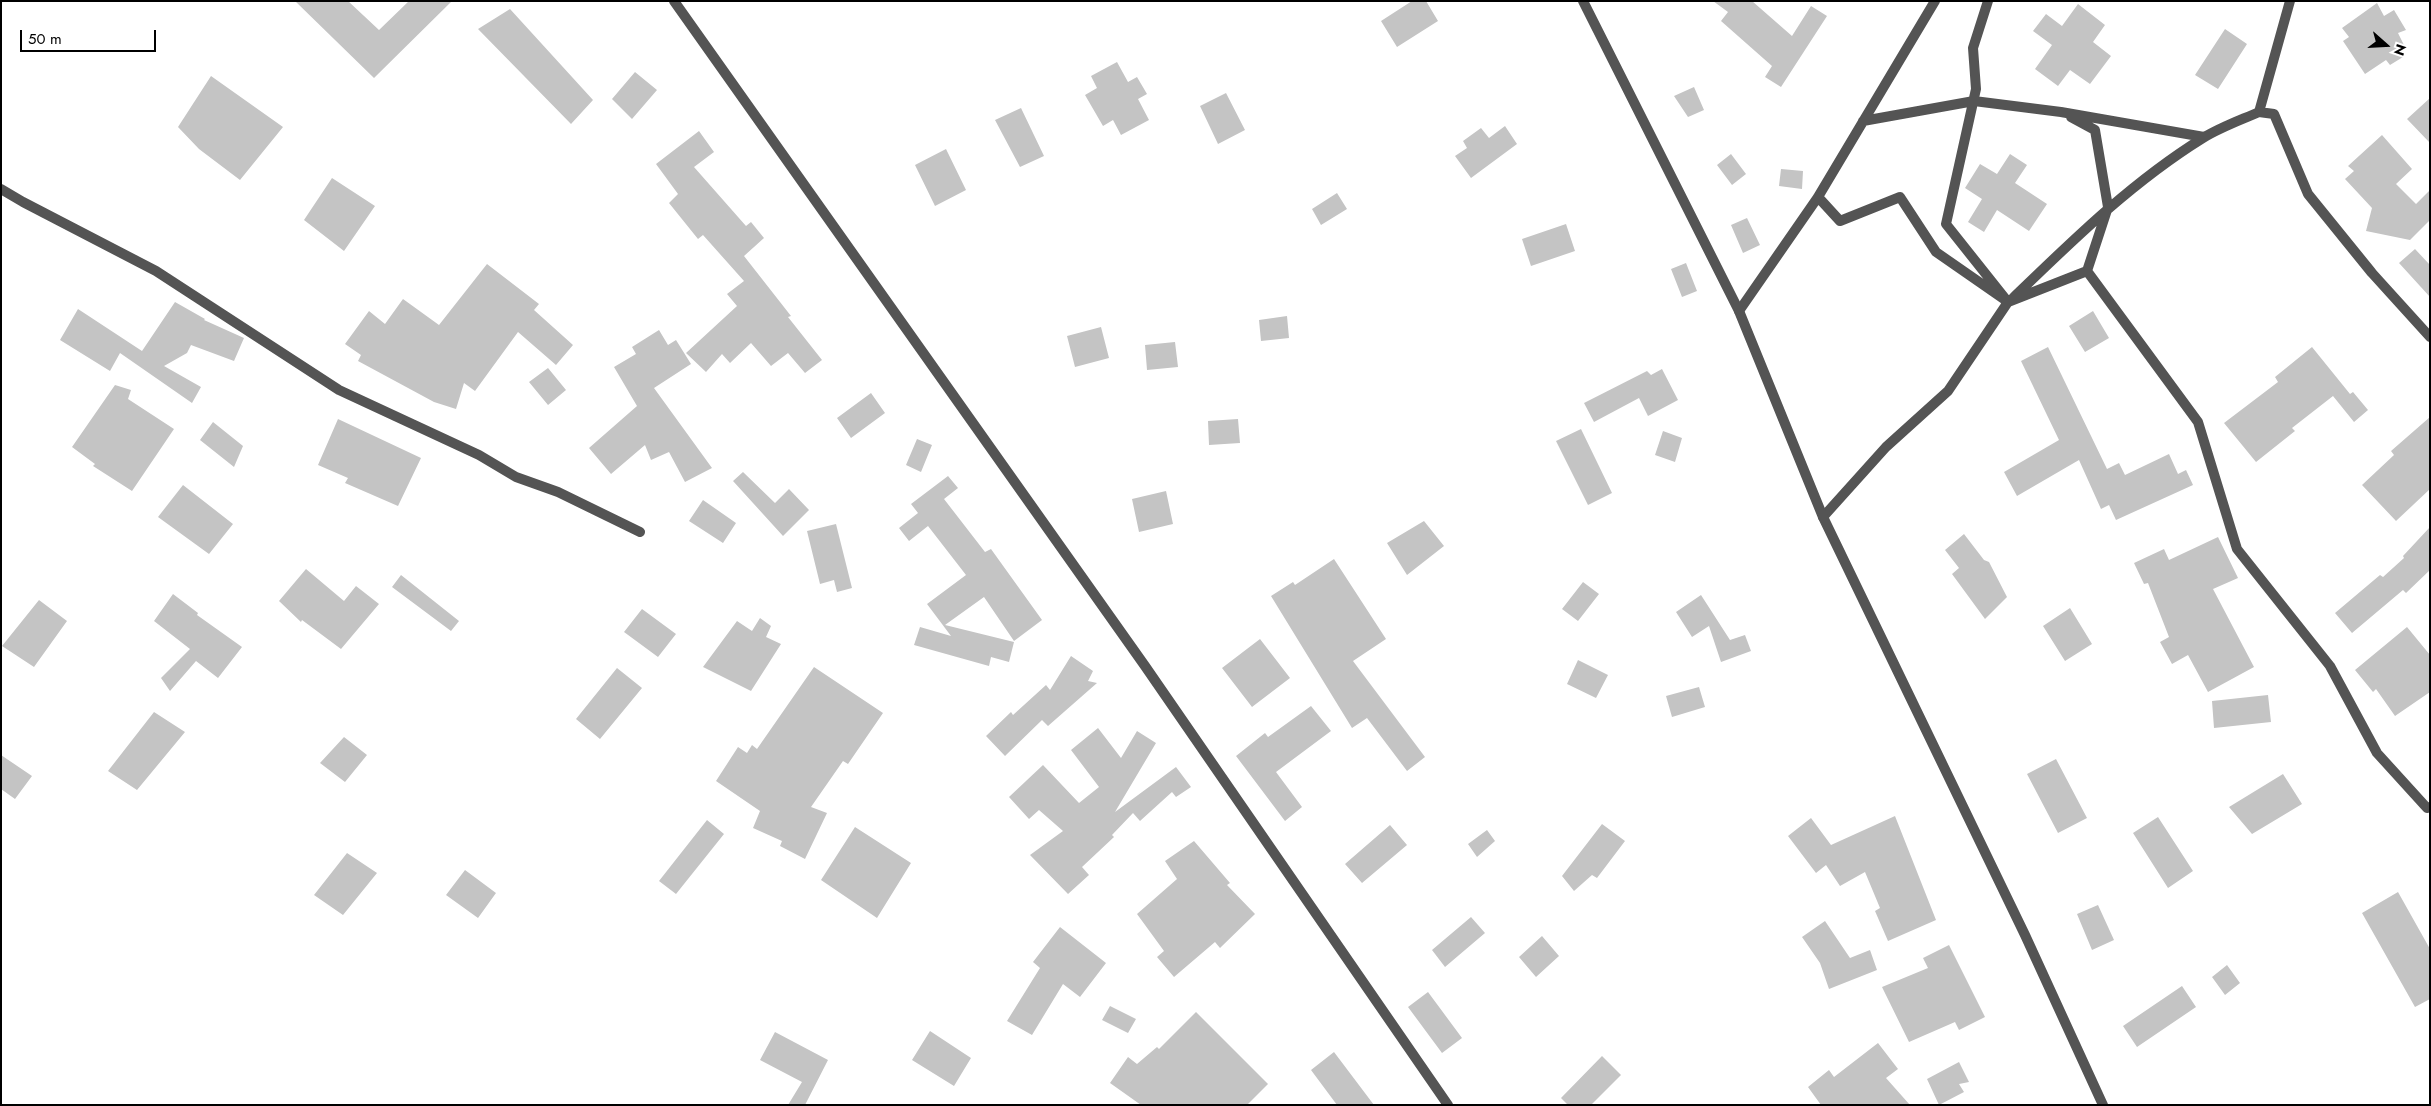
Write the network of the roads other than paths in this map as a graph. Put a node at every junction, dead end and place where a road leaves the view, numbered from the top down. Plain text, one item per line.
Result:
1 (674, 1) edge
2 (1582, 1) edge
3 (1935, 1) edge
4 (1988, 1) edge
5 (2290, 1) edge
6 (1974, 101) junction
7 (2061, 112) junction
8 (2259, 112) junction
9 (1863, 120) junction
10 (2204, 138) junction
11 (1, 189) edge
12 (1818, 197) junction
13 (2108, 207) junction
14 (2088, 271) junction
15 (2008, 302) junction
16 (1739, 311) junction
17 (2430, 337) edge
18 (1823, 517) junction
19 (640, 532) dead end
20 (2430, 807) edge
21 (1448, 1105) edge
22 (2103, 1105) edge

1 - 21 street
2 - 16 street
3 - 9 street
4 - 6 street
5 - 8 street
6 - 7 street
6 - 9 street
6 - 15 street
7 - 10 street
7 - 13 street
8 - 10 street
8 - 17 street
9 - 12 street
10 - 13 street
11 - 19 street
12 - 15 street
12 - 16 street
13 - 14 street
13 - 15 street
14 - 15 street
14 - 20 street
15 - 18 street
16 - 18 street
18 - 22 street

